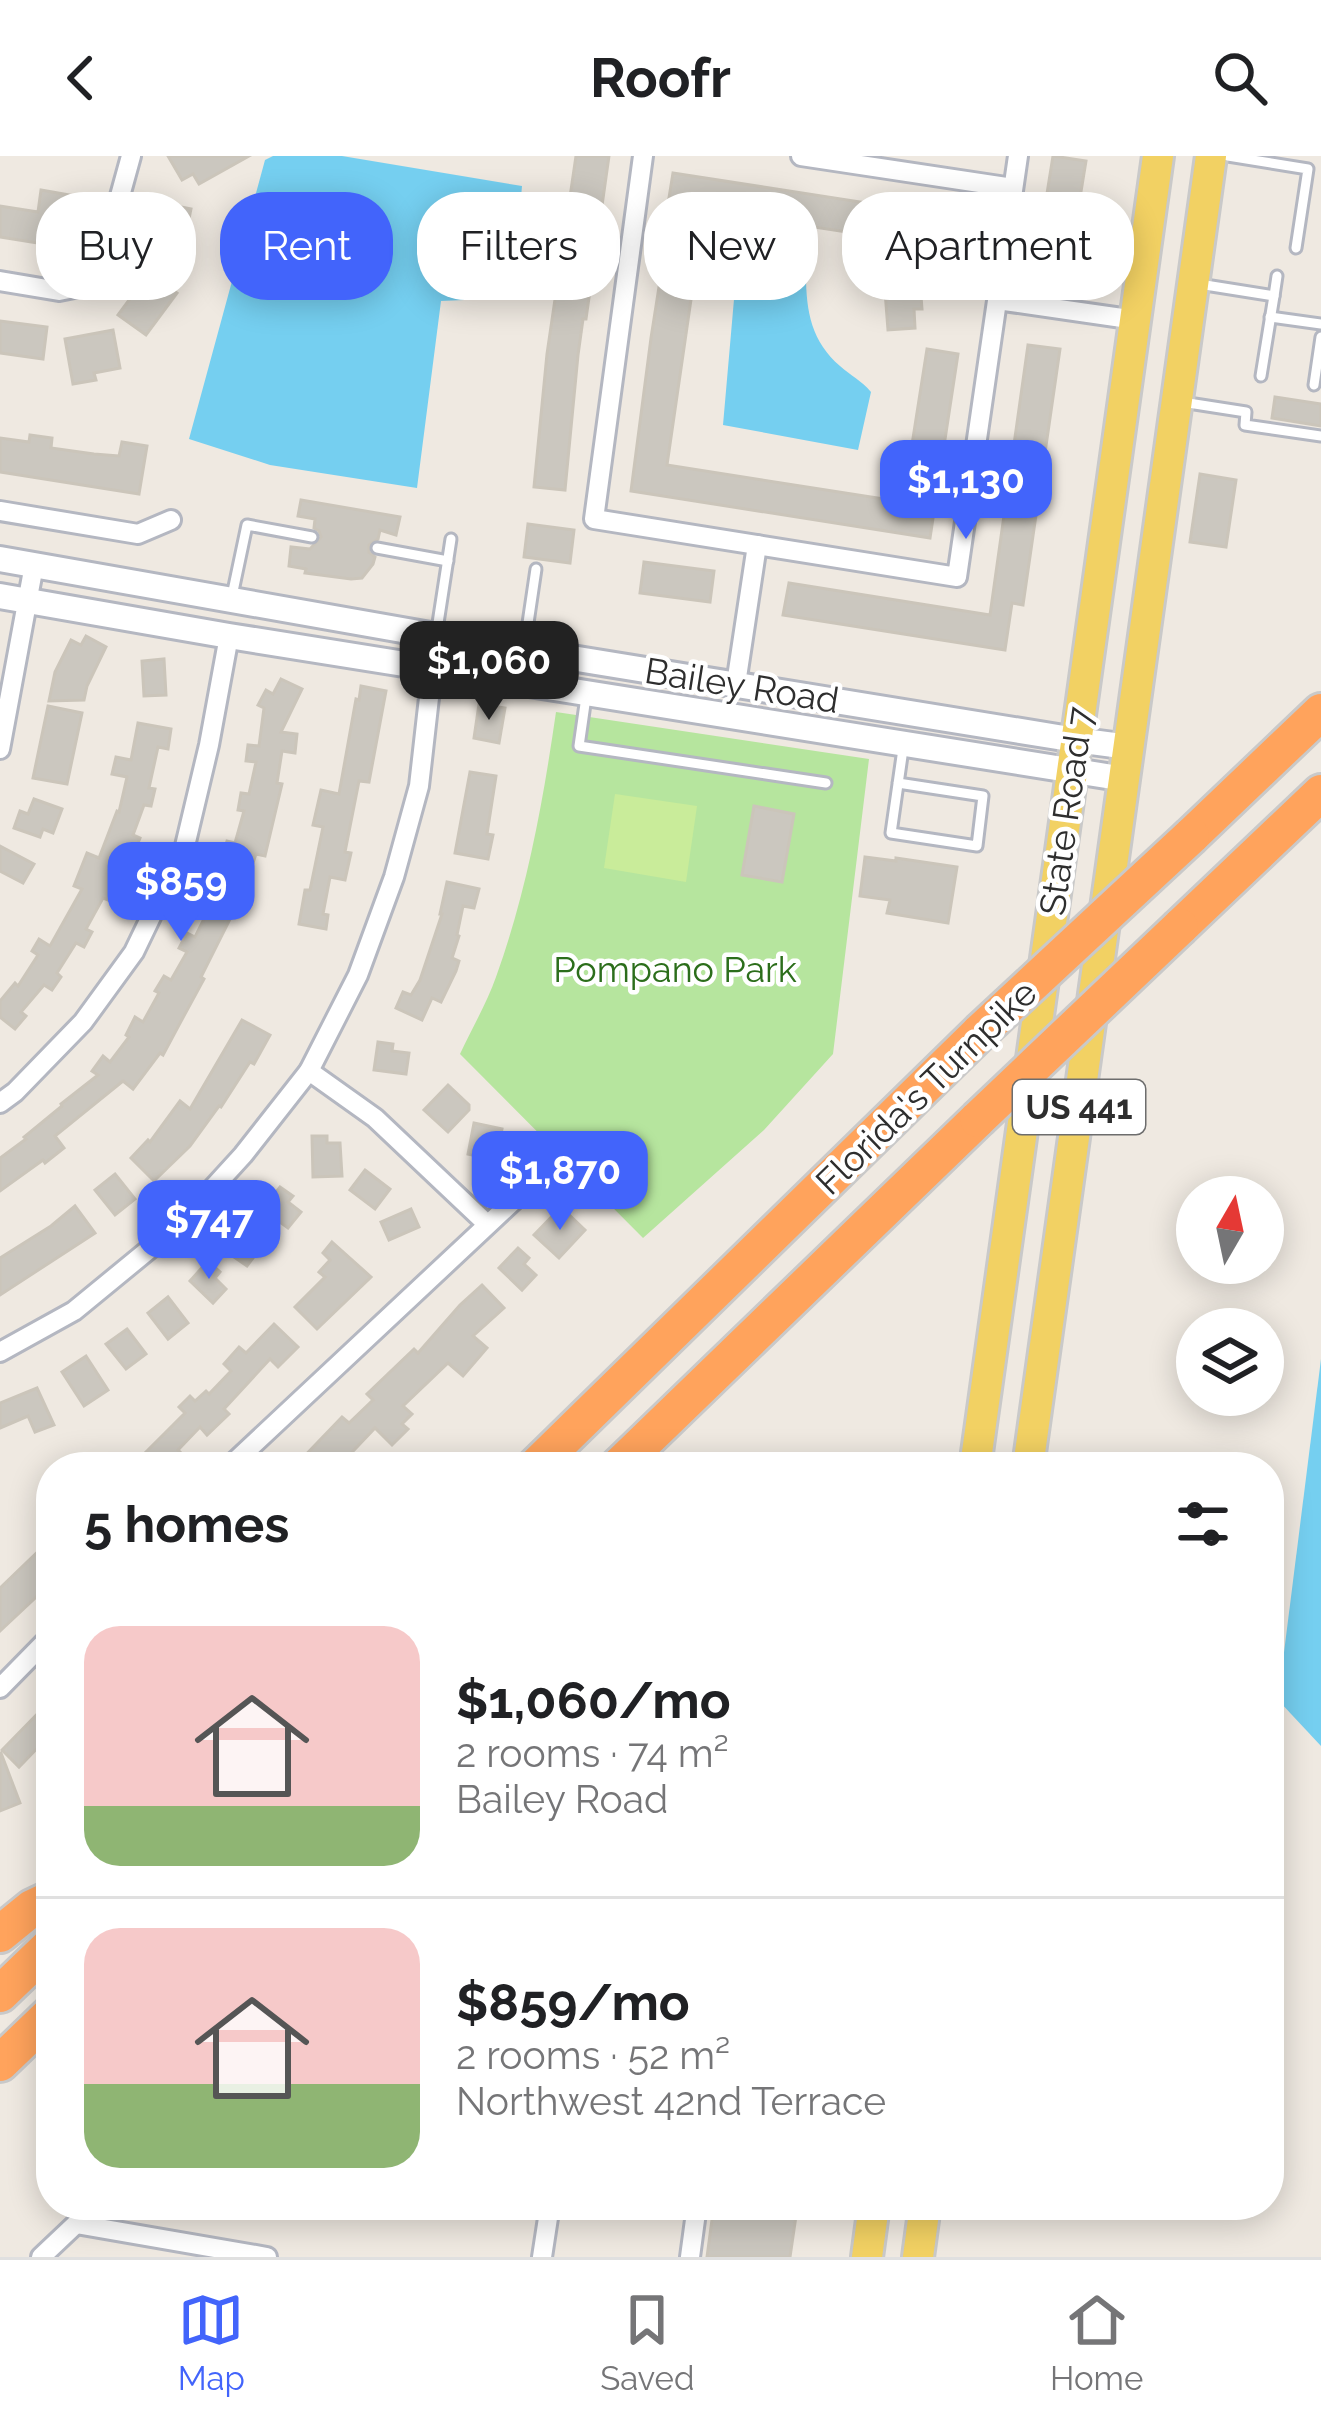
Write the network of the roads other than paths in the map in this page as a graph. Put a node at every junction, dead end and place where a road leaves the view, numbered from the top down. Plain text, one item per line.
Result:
1 (131, 156) edge
2 (644, 156) edge
3 (801, 156) edge
4 (1018, 156) edge
5 (1158, 156) edge
6 (1211, 156) edge
7 (1228, 156) edge
8 (1013, 188) junction
9 (1012, 192) edge
10 (1304, 195) junction
11 (1321, 198) edge
12 (1296, 248) dead end
13 (1277, 276) dead end
14 (0, 280) edge
15 (1194, 283) junction
16 (1274, 296) junction
17 (997, 300) joint
18 (1270, 317) junction
19 (1136, 320) junction
20 (1321, 324) edge
21 (1321, 337) edge
22 (1320, 353) edge
23 (1262, 376) dead end
24 (1314, 385) dead end
25 (1177, 401) junction
26 (1321, 436) edge
27 (0, 512) edge
28 (171, 520) dead end
29 (312, 537) dead end
30 (451, 539) dead end
31 (757, 545) junction
32 (376, 548) dead end
33 (0, 560) edge
34 (448, 561) junction
35 (34, 566) junction
36 (536, 569) dead end
37 (0, 596) edge
38 (28, 601) junction
39 (231, 601) junction
40 (229, 635) junction
41 (436, 636) junction
42 (524, 650) junction
43 (592, 661) junction
44 (433, 667) junction
45 (736, 684) junction
46 (587, 692) junction
47 (1321, 712) edge
48 (904, 744) junction
49 (1129, 746) junction
50 (0, 748) edge
51 (1073, 756) junction
52 (1125, 779) junction
53 (898, 783) junction
54 (826, 784) dead end
55 (1321, 793) edge
56 (309, 1071) junction
57 (0, 1102) edge
58 (557, 1160) dead end
59 (487, 1224) junction
60 (0, 1352) edge
61 (245, 1452) edge
62 (550, 1452) edge
63 (634, 1452) edge
64 (977, 1452) edge
65 (1030, 1452) edge
66 (36, 1651) edge
67 (0, 1688) edge
68 (36, 1906) edge
69 (0, 1934) edge
70 (36, 1960) edge
71 (0, 1994) edge
72 (36, 2028) edge
73 (0, 2063) edge
74 (80, 2220) edge
75 (548, 2220) edge
76 (695, 2220) edge
77 (872, 2220) edge
78 (924, 2220) edge
79 (76, 2224) junction
80 (41, 2257) edge
81 (267, 2257) edge
82 (542, 2257) edge
83 (690, 2257) edge
84 (867, 2257) edge
85 (918, 2257) edge

1 - 14 street
2 - 31 street
3 - 8 street
4 - 8 street
5 - 19 main road, State Road 7 / US 441
6 - 15 main road, State Road 7 / US 441
7 - 10 lane
8 - 9 street
10 - 11 lane
10 - 12 lane
13 - 16 lane
15 - 16 lane
15 - 25 main road, State Road 7 / US 441
16 - 18 lane
17 - 19 street
17 - 31 street
18 - 20 lane
18 - 23 lane
19 - 51 main road, State Road 7 / US 441
21 - 22 lane
22 - 24 lane
25 - 26 lane
25 - 49 main road, State Road 7 / US 441
27 - 28 street
29 - 39 lane
30 - 34 lane
31 - 45 street
32 - 34 lane
33 - 35 street, Bailey Road
34 - 41 lane
35 - 38 street
35 - 39 street, Bailey Road
36 - 42 lane
37 - 38 street, Bailey Road
38 - 40 street, Bailey Road
38 - 50 street
39 - 41 street, Bailey Road
40 - 44 street, Bailey Road
40 - 57 street
41 - 42 street, Bailey Road
41 - 44 street
42 - 43 street, Bailey Road
43 - 45 street, Bailey Road
43 - 46 street
44 - 46 street, Bailey Road
44 - 56 street
45 - 51 street, Bailey Road
46 - 48 street, Bailey Road
46 - 54 lane
47 - 62 highway, Florida's Turnpike, bridge
48 - 51 street, Bailey Road
48 - 53 lane
49 - 51 street, Bailey Road
49 - 52 main road, State Road 7 / US 441
51 - 52 street, Bailey Road
51 - 64 main road, State Road 7 / US 441
52 - 65 main road, State Road 7 / US 441
53 - 53 lane
55 - 63 highway, Florida's Turnpike, bridge
56 - 59 street
56 - 60 street
58 - 59 street
59 - 61 street
66 - 67 street
68 - 69 highway
70 - 71 highway
72 - 73 highway
74 - 79 street
75 - 82 street
76 - 83 street
77 - 84 main road
78 - 85 main road
79 - 80 street
79 - 81 street

